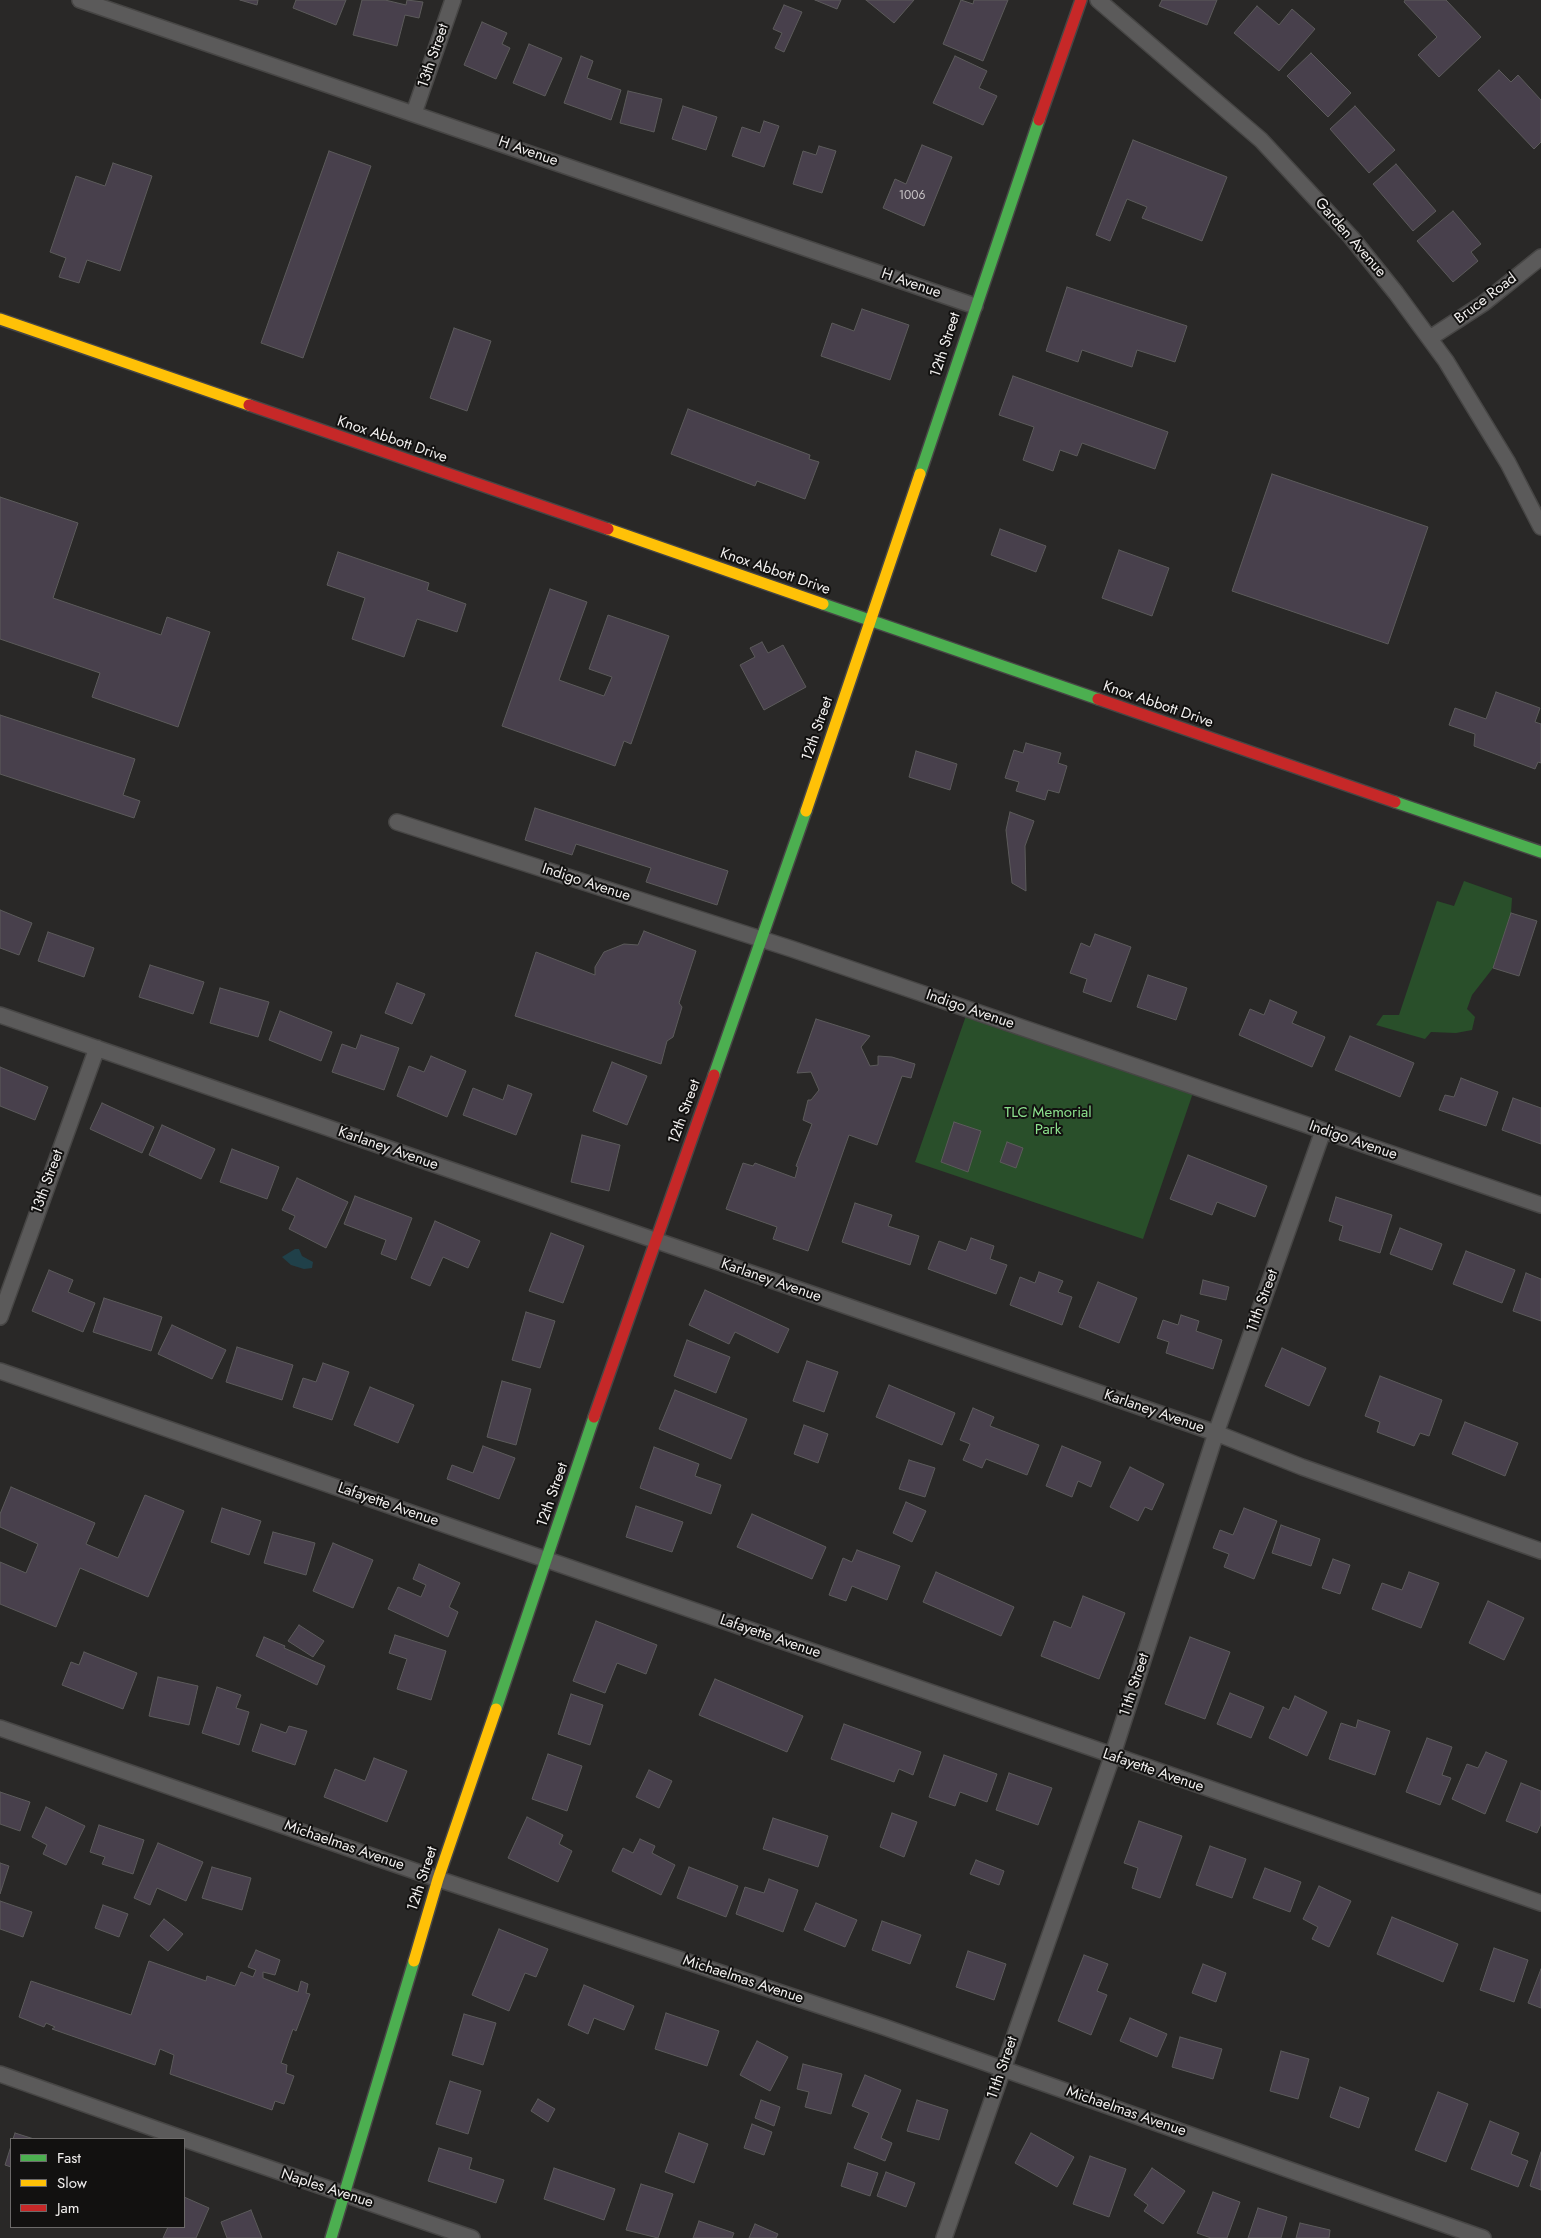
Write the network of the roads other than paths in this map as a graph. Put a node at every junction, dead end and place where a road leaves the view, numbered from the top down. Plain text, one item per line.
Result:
1 (80, 0) edge
2 (453, 0) edge
3 (1081, 0) edge
4 (1098, 0) edge
5 (414, 113) junction
6 (1541, 257) edge
7 (975, 306) junction
8 (0, 320) edge
9 (1430, 338) junction
10 (1541, 527) edge
11 (871, 621) junction
12 (396, 822) dead end
13 (1541, 852) edge
14 (762, 939) junction
15 (0, 1015) edge
16 (97, 1048) junction
17 (1323, 1131) junction
18 (1541, 1205) edge
19 (654, 1241) junction
20 (0, 1317) edge
21 (0, 1371) edge
22 (1216, 1434) junction
23 (1541, 1551) edge
24 (546, 1560) junction
25 (0, 1728) edge
26 (1112, 1757) junction
27 (438, 1879) junction
28 (1541, 1903) edge
29 (1003, 2069) junction
30 (0, 2074) edge
31 (181, 2138) edge
32 (185, 2139) edge
33 (344, 2196) junction
34 (331, 2238) edge
35 (472, 2238) edge
36 (944, 2238) edge
37 (1483, 2238) edge

1 - 5 street, H Avenue
2 - 5 street, 13th Street
3 - 7 main road, 12th Street
4 - 9 street, Garden Avenue
5 - 7 street, H Avenue
6 - 9 street, Bruce Road
7 - 11 main road, 12th Street
8 - 11 main road, Knox Abbott Drive
9 - 10 street, Garden Avenue
11 - 13 main road, Knox Abbott Drive
11 - 14 main road, 12th Street
12 - 14 street, Indigo Avenue
14 - 17 street, Indigo Avenue
14 - 19 main road, 12th Street
15 - 16 street, Karlaney Avenue
16 - 19 street, Karlaney Avenue
16 - 20 street, 13th Street
17 - 18 street, Indigo Avenue
17 - 22 street, 11th Street
19 - 22 street, Karlaney Avenue
19 - 24 main road, 12th Street
21 - 24 street, Lafayette Avenue
22 - 23 street, Karlaney Avenue
22 - 26 street, 11th Street
24 - 26 street, Lafayette Avenue
24 - 27 main road, 12th Street
25 - 27 street, Michaelmas Avenue
26 - 28 street, Lafayette Avenue
26 - 29 street, 11th Street
27 - 29 street, Michaelmas Avenue
27 - 33 main road, 12th Street
29 - 36 street, 11th Street
29 - 37 street, Michaelmas Avenue
30 - 31 street, Naples Avenue
32 - 33 street, Naples Avenue
33 - 34 main road, 12th Street
33 - 35 street, Naples Avenue

